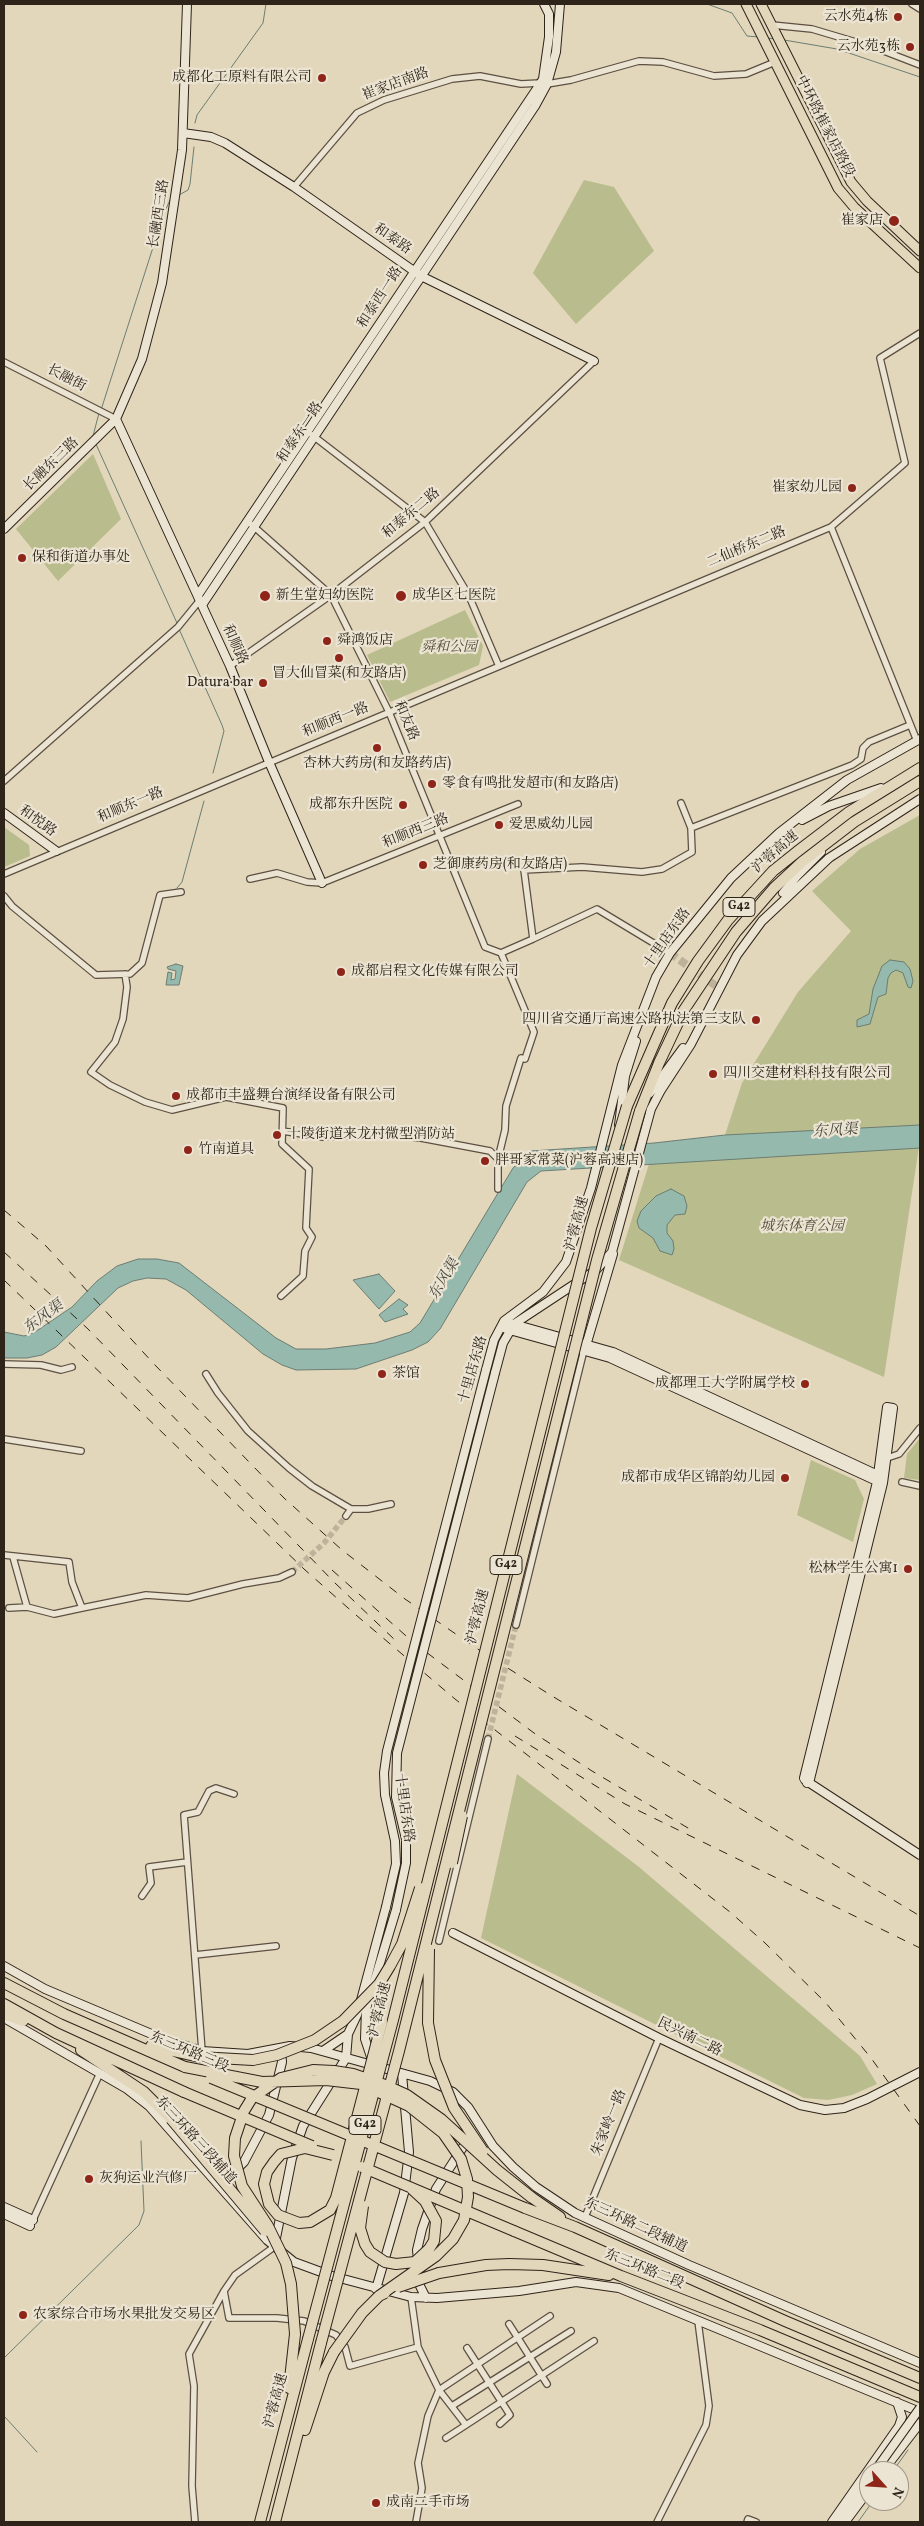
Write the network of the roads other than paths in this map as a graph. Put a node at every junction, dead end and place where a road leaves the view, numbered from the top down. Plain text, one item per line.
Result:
1 (187, 4) edge
2 (544, 4) edge
3 (560, 4) edge
4 (746, 4) edge
5 (761, 4) edge
6 (912, 4) edge
7 (920, 9) edge
8 (773, 27) junction
9 (775, 62) junction
10 (920, 66) edge
11 (544, 84) junction
12 (183, 133) junction
13 (294, 187) junction
14 (920, 251) edge
15 (920, 268) edge
16 (417, 273) junction
17 (920, 333) edge
18 (594, 361) joint
19 (4, 362) edge
20 (116, 419) junction
21 (311, 435) junction
22 (425, 522) junction
23 (251, 524) junction
24 (831, 527) junction
25 (4, 529) edge
26 (331, 595) junction
27 (200, 600) junction
28 (498, 664) junction
29 (230, 666) junction
30 (440, 691) joint
31 (388, 712) junction
32 (910, 725) junction
33 (918, 740) edge
34 (920, 749) edge
35 (269, 762) junction
36 (920, 768) edge
37 (4, 781) edge
38 (920, 781) edge
39 (888, 786) junction
40 (920, 799) edge
41 (681, 803) dead end
42 (518, 804) dead end
43 (4, 813) edge
44 (861, 817) junction
45 (692, 828) junction
46 (779, 833) junction
47 (440, 836) junction
48 (56, 851) junction
49 (4, 874) edge
50 (250, 879) dead end
51 (322, 883) junction
52 (181, 892) dead end
53 (4, 896) edge
54 (762, 921) junction
55 (533, 939) junction
56 (500, 953) junction
57 (670, 953) junction
58 (125, 974) junction
59 (656, 977) junction
60 (708, 1011) junction
61 (623, 1104) junction
62 (641, 1107) junction
63 (282, 1131) junction
64 (498, 1158) junction
65 (498, 1189) dead end
66 (615, 1245) junction
67 (281, 1296) dead end
68 (502, 1324) junction
69 (512, 1327) junction
70 (585, 1347) junction
71 (4, 1364) edge
72 (72, 1367) dead end
73 (206, 1374) dead end
74 (920, 1428) edge
75 (4, 1439) edge
76 (81, 1451) dead end
77 (886, 1458) junction
78 (880, 1480) junction
79 (902, 1482) dead end
80 (920, 1486) edge
81 (391, 1504) dead end
82 (350, 1509) junction
83 (346, 1516) tunnel mouth
84 (4, 1555) edge
85 (13, 1557) junction
86 (292, 1572) tunnel mouth
87 (28, 1607) junction
88 (9, 1608) dead end
89 (82, 1608) junction
90 (516, 1625) tunnel mouth
91 (488, 1739) tunnel mouth
92 (467, 1772) junction
93 (807, 1780) junction
94 (234, 1794) dead end
95 (437, 1843) junction
96 (920, 1849) edge
97 (920, 1855) edge
98 (187, 1862) junction
99 (142, 1896) dead end
100 (453, 1933) dead end
101 (439, 1941) dead end
102 (402, 1944) junction
103 (276, 1946) dead end
104 (428, 1951) junction
105 (195, 1955) junction
106 (4, 1966) edge
107 (4, 1983) edge
108 (4, 2004) edge
109 (4, 2014) edge
110 (64, 2014) junction
111 (4, 2018) edge
112 (56, 2033) junction
113 (348, 2034) junction
114 (659, 2038) junction
115 (280, 2047) junction
116 (323, 2051) junction
117 (201, 2054) junction
118 (346, 2058) junction
119 (375, 2066) junction
120 (184, 2067) junction
121 (920, 2072) edge
122 (100, 2073) junction
123 (402, 2074) junction
124 (484, 2132) junction
125 (366, 2142) joint
126 (334, 2155) junction
127 (497, 2170) junction
128 (220, 2187) junction
129 (412, 2189) junction
130 (4, 2207) edge
131 (4, 2214) edge
132 (585, 2217) junction
133 (31, 2223) junction
134 (575, 2227) junction
135 (277, 2247) junction
136 (621, 2276) junction
137 (224, 2291) junction
138 (377, 2293) junction
139 (411, 2297) junction
140 (426, 2298) junction
141 (550, 2316) dead end
142 (698, 2321) junction
143 (509, 2324) dead end
144 (571, 2331) dead end
145 (518, 2338) junction
146 (594, 2341) dead end
147 (418, 2347) junction
148 (467, 2348) dead end
149 (530, 2357) junction
150 (920, 2362) edge
151 (477, 2365) junction
152 (542, 2376) junction
153 (920, 2378) edge
154 (488, 2382) junction
155 (547, 2384) dead end
156 (439, 2390) junction
157 (920, 2397) edge
158 (501, 2402) junction
159 (897, 2402) junction
160 (452, 2406) junction
161 (920, 2410) edge
162 (286, 2417) junction
163 (920, 2422) edge
164 (500, 2424) dead end
165 (466, 2425) junction
166 (446, 2438) dead end
167 (882, 2461) edge
168 (891, 2461) edge
169 (286, 2478) junction
170 (859, 2495) edge
171 (859, 2501) edge
172 (195, 2522) edge
173 (260, 2522) edge
174 (275, 2522) edge
175 (416, 2522) edge
176 (657, 2522) edge
177 (747, 2522) edge
178 (756, 2522) edge
179 (832, 2522) edge
180 (841, 2522) edge

1 - 12 street, 长融西三路
2 - 11 street, 和泰西一路
3 - 11 street, 和泰西一路
4 - 9 main road, 中环路崔家店路段
5 - 8 main road, 中环路崔家店路段
6 - 7 street
8 - 10 street
8 - 14 main road, 中环路崔家店路段
9 - 11 street, 崔家店南路
9 - 15 main road, 中环路崔家店路段
11 - 13 street, 崔家店南路
11 - 16 street, 和泰西一路
12 - 13 street, 和泰路
12 - 20 street, 长融西三路
13 - 16 street, 和泰路
16 - 18 street, 和泰路
16 - 21 street, 和泰东一路
17 - 24 street, 二仙桥东二路
18 - 22 street, 和泰东二路
19 - 20 street, 长融街
20 - 25 street, 长融东三路
20 - 27 street, 和顺路
21 - 22 street
21 - 23 street, 和泰东一路
22 - 26 street, 和泰东二路
22 - 28 street
23 - 26 street, 和友路
23 - 27 street, 和泰东一路
24 - 28 street, 二仙桥东二路
24 - 32 street
26 - 29 street, 和泰东二路
26 - 31 street, 和友路
27 - 29 street, 和顺路
27 - 37 street
28 - 30 street, 二仙桥东二路
29 - 35 street, 和顺路
30 - 31 street, 和顺西一路
31 - 35 street, 和顺西一路
31 - 47 street, 和友路
32 - 33 street
32 - 45 street
33 - 34 street
33 - 46 street, 十里店东路
35 - 48 street, 和顺东一路
35 - 51 street, 和顺路
36 - 39 highway, 沪蓉高速 / G42
38 - 44 highway, 沪蓉高速 / G42
39 - 46 street
39 - 61 highway, 沪蓉高速 / G42
40 - 54 street
41 - 45 street
42 - 47 street, 和顺西三路
43 - 48 street, 和悦路
44 - 54 street
44 - 62 highway, 沪蓉高速 / G42
45 - 55 street
46 - 57 street, 十里店东路
47 - 51 street, 和顺西三路
47 - 56 street, 和友路
48 - 49 street, 和顺东一路
50 - 51 street
52 - 58 street
53 - 58 street
54 - 60 street
55 - 56 street
55 - 57 street
56 - 64 street
57 - 59 street, 十里店东路
58 - 63 street
59 - 61 street
59 - 68 street, 十里店东路
60 - 62 street
60 - 66 street
61 - 95 highway, 沪蓉高速 / G42, bridge
62 - 92 highway, 沪蓉高速 / G42, bridge
63 - 64 street
63 - 67 street
64 - 65 street
66 - 69 street
66 - 70 street
68 - 69 street
68 - 113 street, 十里店东路, bridge
69 - 70 street
69 - 119 street, 十里店东路, bridge
70 - 78 street
70 - 90 street
71 - 72 street
73 - 82 street
74 - 77 street
75 - 76 street
77 - 78 street
77 - 78 street
78 - 93 street
79 - 80 street
81 - 82 street
82 - 83 street
84 - 85 street
85 - 87 street
85 - 89 street
86 - 89 street
87 - 88 street
87 - 89 street
91 - 101 street
92 - 104 highway, bridge
92 - 169 highway, 沪蓉高速 / G42, bridge
93 - 96 street
93 - 97 street
94 - 98 street
95 - 102 highway, bridge
95 - 162 highway, 沪蓉高速 / G42, bridge
98 - 99 street
98 - 105 street
100 - 114 street, 民兴南二路
102 - 117 highway, bridge
102 - 126 highway, bridge
103 - 105 street
104 - 127 highway, bridge
104 - 129 highway, bridge
105 - 117 street
106 - 117 street
107 - 110 highway, 东三环路三段
108 - 112 highway
109 - 112 highway
110 - 117 highway
110 - 120 highway, 东三环路三段
111 - 122 street, 东三环路三段辅道
112 - 126 highway, bridge
112 - 135 highway, bridge
113 - 116 street
113 - 118 street
114 - 121 street, 民兴南二路
114 - 132 street, 朱家岭一路
115 - 116 street
115 - 117 street
115 - 128 street
116 - 118 street
118 - 119 street
118 - 135 street
119 - 123 street, 东三环路二段辅道
120 - 125 highway, 东三环路三段, bridge
120 - 138 highway, bridge
122 - 128 street, 东三环路三段辅道
122 - 133 street
123 - 124 street, 东三环路二段辅道
123 - 138 street
124 - 132 street, 东三环路二段辅道
124 - 140 street
125 - 134 highway, 东三环路二段, bridge
126 - 129 highway, 东三环路二段, bridge
127 - 134 highway, bridge
127 - 135 highway, bridge
128 - 135 street, 东三环路三段辅道
129 - 136 highway, 东三环路二段, bridge
130 - 133 street
131 - 133 street
132 - 150 street, 东三环路二段辅道
134 - 153 highway, 东三环路二段
135 - 137 street
135 - 138 street, 东三环路三段辅道
135 - 162 highway, bridge
136 - 138 highway, bridge
136 - 157 highway, 东三环路二段
137 - 147 street
137 - 172 street
138 - 139 street
138 - 169 highway, bridge
139 - 140 street
139 - 147 street
140 - 142 street
141 - 145 street
142 - 159 street
142 - 176 street
143 - 145 street
144 - 149 street
145 - 149 street
145 - 151 street
146 - 152 street
147 - 156 street
148 - 151 street
149 - 152 street
149 - 154 street
151 - 154 street
151 - 156 street
152 - 155 street
152 - 158 street
154 - 158 street
154 - 160 street
156 - 160 street
156 - 175 street
158 - 164 street
158 - 165 street
159 - 161 street
159 - 179 street
160 - 165 street
161 - 167 street, bridge
162 - 173 highway, 沪蓉高速 / G42
163 - 168 street
165 - 166 street
169 - 174 highway, 沪蓉高速 / G42
170 - 180 street
171 - 180 street
177 - 178 street

